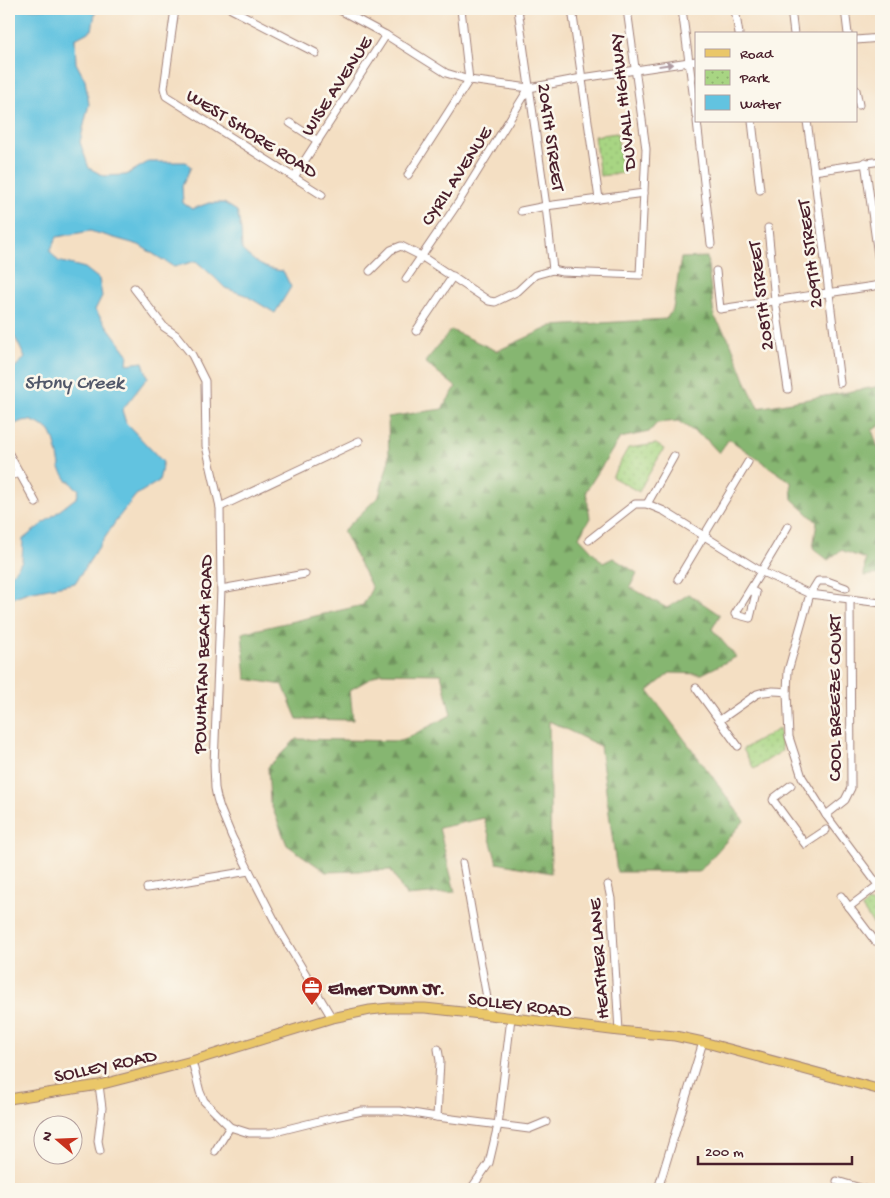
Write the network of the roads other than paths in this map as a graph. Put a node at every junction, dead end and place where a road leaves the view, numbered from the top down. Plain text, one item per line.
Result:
1 (175, 9) edge
2 (231, 9) edge
3 (338, 9) edge
4 (461, 9) edge
5 (518, 9) edge
6 (572, 9) edge
7 (627, 9) edge
8 (682, 9) edge
9 (735, 9) edge
10 (791, 9) edge
11 (845, 9) edge
12 (739, 32) edge
13 (794, 32) edge
14 (848, 32) edge
15 (386, 35) junction
16 (881, 38) edge
17 (858, 40) edge
18 (316, 53) dead end
19 (692, 61) edge
20 (635, 69) junction
21 (582, 78) junction
22 (469, 80) junction
23 (529, 88) junction
24 (858, 100) edge
25 (695, 102) edge
26 (859, 105) dead end
27 (697, 122) edge
28 (752, 122) edge
29 (807, 122) edge
30 (290, 123) dead end
31 (318, 141) junction
32 (881, 161) edge
33 (865, 162) junction
34 (814, 171) junction
35 (408, 175) dead end
36 (294, 176) junction
37 (760, 190) dead end
38 (644, 193) junction
39 (322, 194) dead end
40 (599, 199) junction
41 (546, 206) junction
42 (521, 210) dead end
43 (768, 228) dead end
44 (711, 244) dead end
45 (421, 256) junction
46 (553, 270) junction
47 (370, 271) dead end
48 (716, 271) dead end
49 (453, 276) junction
50 (881, 277) edge
51 (406, 279) dead end
52 (881, 285) edge
53 (134, 288) dead end
54 (829, 293) junction
55 (775, 300) junction
56 (416, 331) dead end
57 (840, 383) dead end
58 (788, 389) dead end
59 (359, 441) dead end
60 (9, 454) edge
61 (674, 456) dead end
62 (748, 462) dead end
63 (20, 474) junction
64 (9, 476) edge
65 (36, 503) dead end
66 (647, 504) junction
67 (220, 507) junction
68 (788, 526) dead end
69 (704, 537) junction
70 (589, 540) dead end
71 (762, 572) junction
72 (305, 574) dead end
73 (678, 579) dead end
74 (846, 588) dead end
75 (221, 589) junction
76 (750, 590) dead end
77 (810, 594) junction
78 (850, 600) junction
79 (881, 603) edge
80 (696, 688) dead end
81 (787, 692) junction
82 (720, 720) junction
83 (738, 746) dead end
84 (792, 785) dead end
85 (826, 814) junction
86 (826, 830) dead end
87 (462, 863) dead end
88 (249, 872) junction
89 (608, 885) dead end
90 (880, 886) edge
91 (147, 888) dead end
92 (841, 896) dead end
93 (849, 907) junction
94 (875, 941) dead end
95 (490, 1015) junction
96 (332, 1018) junction
97 (511, 1018) junction
98 (619, 1031) junction
99 (703, 1042) junction
100 (438, 1049) dead end
101 (192, 1061) junction
102 (100, 1085) junction
103 (881, 1090) edge
104 (9, 1099) edge
105 (437, 1117) junction
106 (546, 1122) dead end
107 (498, 1125) junction
108 (230, 1127) junction
109 (100, 1151) dead end
110 (215, 1151) dead end
111 (837, 1181) dead end
112 (471, 1189) edge
113 (658, 1189) edge
114 (864, 1189) edge

1 - 36 street, WEST SHORE ROAD
2 - 18 street
3 - 15 street
4 - 22 street
5 - 23 street, 204TH STREET
6 - 21 street
7 - 20 street, DUVALL HIGHWAY
8 - 19 street
9 - 12 street
10 - 13 street
11 - 14 street
15 - 22 street
15 - 31 street, WISE AVENUE
16 - 17 street
20 -> 19 street
19 - 25 street
20 - 21 street
20 - 38 street, DUVALL HIGHWAY
21 - 23 street
21 - 40 street
22 - 23 street
22 - 35 street
23 - 41 street, 204TH STREET
23 - 45 street, CYRIL AVENUE
24 - 26 street
27 - 44 street
28 - 37 street
29 - 34 street, 209TH STREET
30 - 31 street
31 - 36 street, WISE AVENUE
32 - 33 street
33 - 34 street
33 - 50 street
34 - 54 street, 209TH STREET
36 - 39 street, WEST SHORE ROAD
38 - 40 street
38 - 46 street
40 - 41 street
41 - 42 street
41 - 46 street, 204TH STREET
43 - 55 street, 208TH STREET
45 - 47 street
45 - 49 street
45 - 51 street, CYRIL AVENUE
46 - 49 street
48 - 55 street
49 - 56 street
52 - 54 street
53 - 67 street, POWHATAN BEACH ROAD
54 - 55 street
54 - 57 street, 209TH STREET
55 - 58 street, 208TH STREET
59 - 67 street
60 - 63 street
61 - 66 street
62 - 69 street
63 - 64 street
63 - 65 street
66 - 69 street
66 - 70 street
67 - 75 street, POWHATAN BEACH ROAD
68 - 71 street
69 - 71 street
69 - 73 street
71 - 76 street
71 - 77 street
72 - 75 street
74 - 77 street
75 - 88 street, POWHATAN BEACH ROAD
77 - 78 street
77 - 81 street
78 - 79 street
78 - 85 street, COOL BREEZE COURT
80 - 82 street
81 - 82 street
81 - 85 street
82 - 83 street
84 - 86 street
85 - 90 street
87 - 95 street
88 - 91 street
88 - 96 street, POWHATAN BEACH ROAD
89 - 98 street, HEATHER LANE
90 - 93 street
92 - 93 street
93 - 94 street
95 - 96 main road, SOLLEY ROAD
95 - 97 main road, SOLLEY ROAD
96 - 101 main road, SOLLEY ROAD
97 - 98 main road, SOLLEY ROAD
97 - 107 street
98 - 99 main road, SOLLEY ROAD
99 - 103 main road, SOLLEY ROAD
99 - 113 street
100 - 105 street
101 - 102 main road, SOLLEY ROAD
101 - 108 street
102 - 104 main road, SOLLEY ROAD
102 - 109 street
105 - 107 street
105 - 108 street
106 - 107 street
107 - 112 street
108 - 110 street
111 - 114 street

